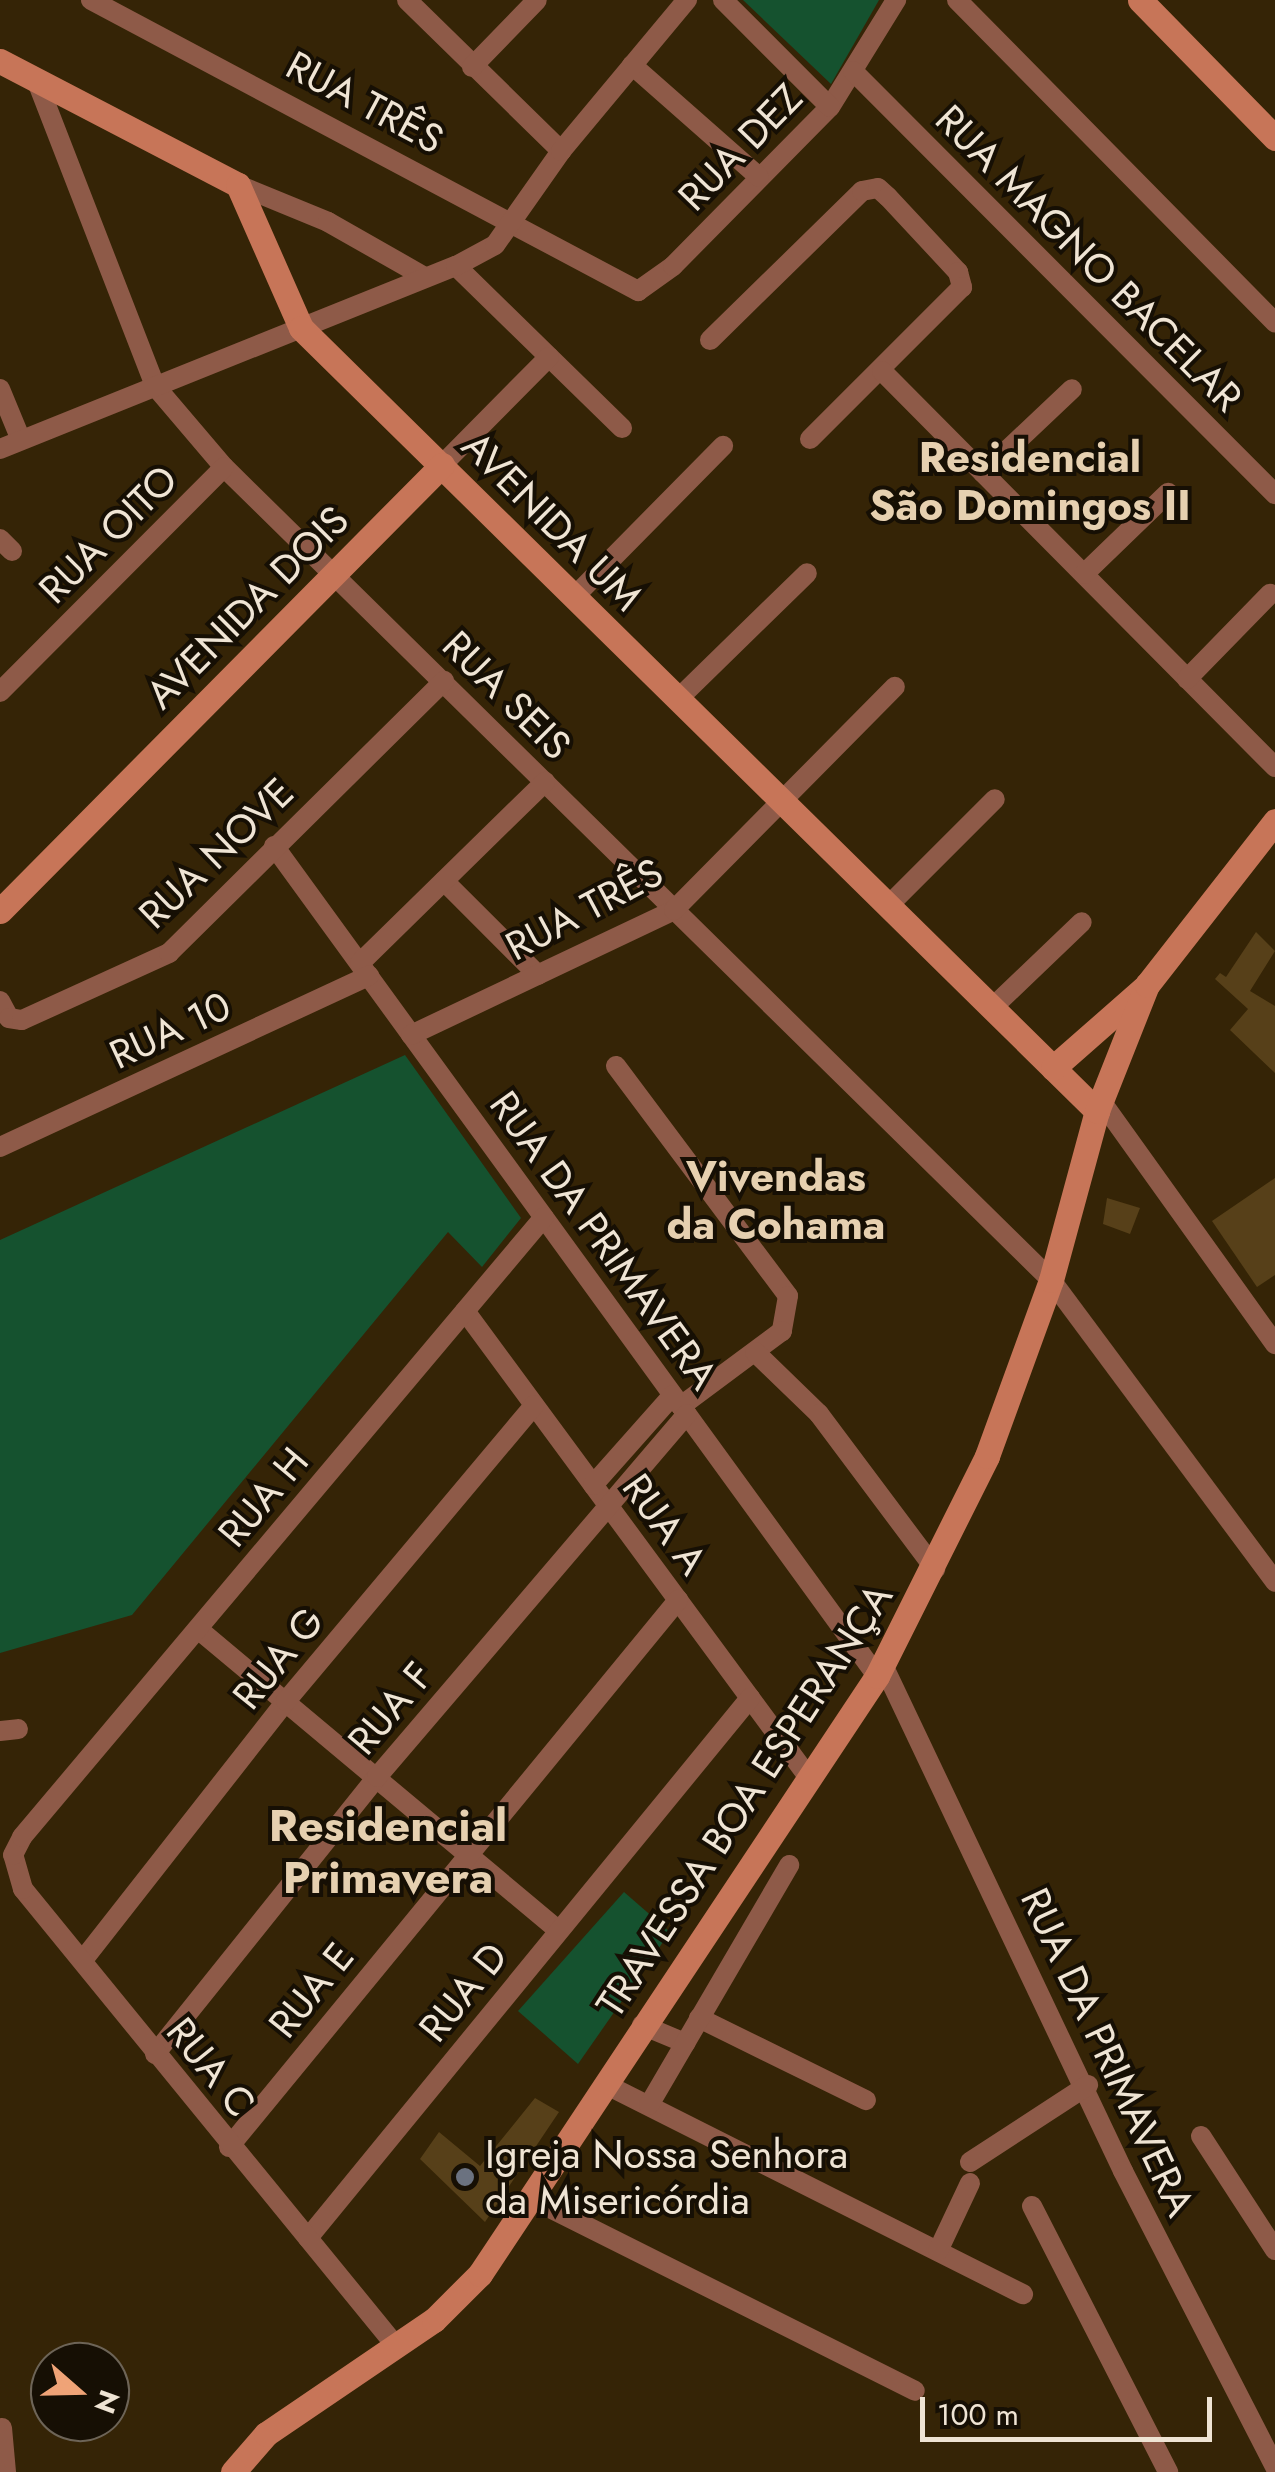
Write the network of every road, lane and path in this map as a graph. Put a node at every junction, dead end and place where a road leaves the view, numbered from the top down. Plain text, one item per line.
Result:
1 (91, 0) edge
2 (407, 0) edge
3 (537, 0) edge
4 (686, 0) edge
5 (722, 0) edge
6 (896, 0) edge
7 (957, 0) edge
8 (1140, 0) edge
9 (0, 61) edge
10 (632, 65) junction
11 (472, 67) junction
12 (853, 71) junction
13 (36, 79) junction
14 (830, 107) junction
15 (1275, 138) edge
16 (561, 151) junction
17 (760, 177) junction
18 (238, 185) junction
19 (516, 221) junction
20 (456, 266) junction
21 (600, 274) joint
22 (425, 277) junction
23 (1275, 323) edge
24 (301, 328) junction
25 (710, 340) dead end
26 (549, 357) junction
27 (882, 371) junction
28 (155, 386) junction
29 (0, 389) edge
30 (1072, 389) dead end
31 (622, 428) dead end
32 (20, 440) junction
33 (810, 440) dead end
34 (723, 446) dead end
35 (0, 449) edge
36 (442, 465) junction
37 (224, 468) junction
38 (983, 473) junction
39 (1168, 493) dead end
40 (1275, 494) edge
41 (333, 572) junction
42 (807, 572) dead end
43 (1084, 574) junction
44 (1270, 594) dead end
45 (575, 596) junction
46 (1188, 679) junction
47 (444, 681) junction
48 (895, 687) dead end
49 (0, 692) edge
50 (678, 698) junction
51 (1275, 767) edge
52 (545, 782) junction
53 (995, 799) dead end
54 (782, 801) junction
55 (1275, 821) edge
56 (274, 846) junction
57 (444, 881) junction
58 (888, 906) junction
59 (674, 910) junction
60 (0, 911) edge
61 (1082, 922) dead end
62 (364, 970) junction
63 (538, 975) junction
64 (1147, 985) junction
65 (2, 1007) edge
66 (992, 1008) junction
67 (412, 1035) junction
68 (616, 1066) dead end
69 (1053, 1068) junction
70 (1099, 1106) junction
71 (0, 1147) edge
72 (544, 1217) junction
73 (1051, 1280) junction
74 (465, 1311) junction
75 (1275, 1344) edge
76 (754, 1352) junction
77 (534, 1405) junction
78 (680, 1405) junction
79 (593, 1485) junction
80 (606, 1503) junction
81 (935, 1568) junction
82 (1275, 1582) edge
83 (678, 1600) junction
84 (198, 1629) junction
85 (880, 1671) junction
86 (750, 1698) junction
87 (286, 1702) junction
88 (377, 1777) junction
89 (810, 1778) junction
90 (35, 1822) joint
91 (467, 1853) junction
92 (789, 1865) dead end
93 (558, 1930) junction
94 (83, 1960) junction
95 (699, 2018) junction
96 (642, 2025) junction
97 (685, 2043) junction
98 (155, 2054) junction
99 (605, 2084) junction
100 (1088, 2085) junction
101 (866, 2100) dead end
102 (649, 2105) junction
103 (1200, 2136) dead end
104 (229, 2147) junction
105 (532, 2199) junction
106 (1032, 2206) dead end
107 (308, 2238) junction
108 (1275, 2250) edge
109 (938, 2251) junction
110 (1024, 2294) dead end
111 (396, 2346) junction
112 (915, 2390) dead end
113 (2, 2428) edge
114 (1274, 2462) edge
115 (6, 2472) edge
116 (233, 2472) edge
117 (1168, 2472) edge

1 - 19 street, RUA TRÊS
2 - 11 street
3 - 11 street
4 - 10 street
5 - 14 street
6 - 12 street, RUA DEZ
7 - 23 street
8 - 15 street
9 - 13 street
10 - 16 street
10 - 17 street
11 - 16 street
12 - 14 street, RUA DEZ
12 - 40 street, RUA MAGNO BACELAR
13 - 18 street
13 - 28 street, RUA SEIS
14 - 17 street, RUA DEZ
16 - 19 street
17 - 21 street, RUA DEZ
18 - 22 street
18 - 24 street, AVENIDA UM
19 - 20 street
19 - 21 street, RUA TRÊS
20 - 22 street
20 - 26 street
22 - 24 street
24 - 28 street
24 - 36 street, AVENIDA UM
25 - 27 street
26 - 31 street
26 - 36 street, AVENIDA DOIS
27 - 33 street
27 - 38 street
28 - 32 street
28 - 37 street, RUA SEIS
29 - 32 street
30 - 38 street
32 - 35 street
34 - 45 street
36 - 41 street, AVENIDA DOIS
36 - 45 street, AVENIDA UM
37 - 41 street, RUA SEIS
37 - 49 street, RUA OITO
38 - 43 street
39 - 43 street
41 - 47 street, RUA SEIS
41 - 60 street, AVENIDA DOIS
42 - 50 street
43 - 46 street
44 - 46 street
45 - 50 street, AVENIDA UM
46 - 51 street
47 - 52 street, RUA SEIS
47 - 56 street, RUA NOVE
48 - 54 street, RUA TRÊS
50 - 54 street, AVENIDA UM
52 - 57 street, RUA 10
52 - 59 street, RUA SEIS
53 - 58 street
54 - 58 street, AVENIDA UM
54 - 59 street, RUA TRÊS
55 - 64 street
56 - 62 street, RUA DA PRIMAVERA
56 - 65 street, RUA NOVE
57 - 62 street, RUA 10
57 - 63 street
58 - 66 street, AVENIDA UM
59 - 63 street, RUA TRÊS
59 - 73 street, RUA SEIS
61 - 66 street
62 - 67 street, RUA DA PRIMAVERA
62 - 71 street, RUA 10
63 - 67 street, RUA TRÊS
64 - 69 street
64 - 70 street, TRAVESSA BOA ESPERANÇA
66 - 69 street, AVENIDA UM
67 - 72 street, RUA DA PRIMAVERA
68 - 76 street
69 - 70 street, AVENIDA UM
70 - 73 street, TRAVESSA BOA ESPERANÇA
70 - 75 street
72 - 74 street, RUA H
72 - 78 street, RUA DA PRIMAVERA
73 - 81 street, TRAVESSA BOA ESPERANÇA
73 - 82 street, RUA SEIS
74 - 77 street, RUA A
74 - 84 street, RUA H
76 - 78 street
76 - 81 street
77 - 79 street, RUA A
77 - 87 street, RUA G
78 - 79 street
78 - 80 street, RUA F
78 - 85 street, RUA DA PRIMAVERA
79 - 80 street, RUA A
80 - 83 street, RUA A
80 - 88 street, RUA F
81 - 85 street, TRAVESSA BOA ESPERANÇA
83 - 86 street, RUA A
83 - 91 street, RUA E
84 - 87 street
84 - 90 street, RUA H
85 - 89 street, TRAVESSA BOA ESPERANÇA
85 - 100 street, RUA DA PRIMAVERA
86 - 89 street, RUA A
86 - 93 street, RUA D
87 - 88 street
87 - 94 street, RUA G
88 - 91 street
88 - 98 street, RUA F
89 - 96 street, TRAVESSA BOA ESPERANÇA
90 - 94 street, RUA C
91 - 93 street
91 - 104 street, RUA E
92 - 95 street
93 - 107 street, RUA D
94 - 98 street, RUA C
95 - 97 street
95 - 101 street
96 - 97 street
96 - 99 street, TRAVESSA BOA ESPERANÇA
97 - 102 street
98 - 104 street, RUA C
99 - 102 street
99 - 105 street, TRAVESSA BOA ESPERANÇA
100 - 109 street
100 - 114 street, RUA DA PRIMAVERA
102 - 109 street
103 - 108 street
104 - 107 street, RUA C
105 - 111 street, TRAVESSA BOA ESPERANÇA
105 - 112 street
106 - 117 street
107 - 111 street, RUA C
109 - 110 street
111 - 116 street, TRAVESSA BOA ESPERANÇA
113 - 115 street

